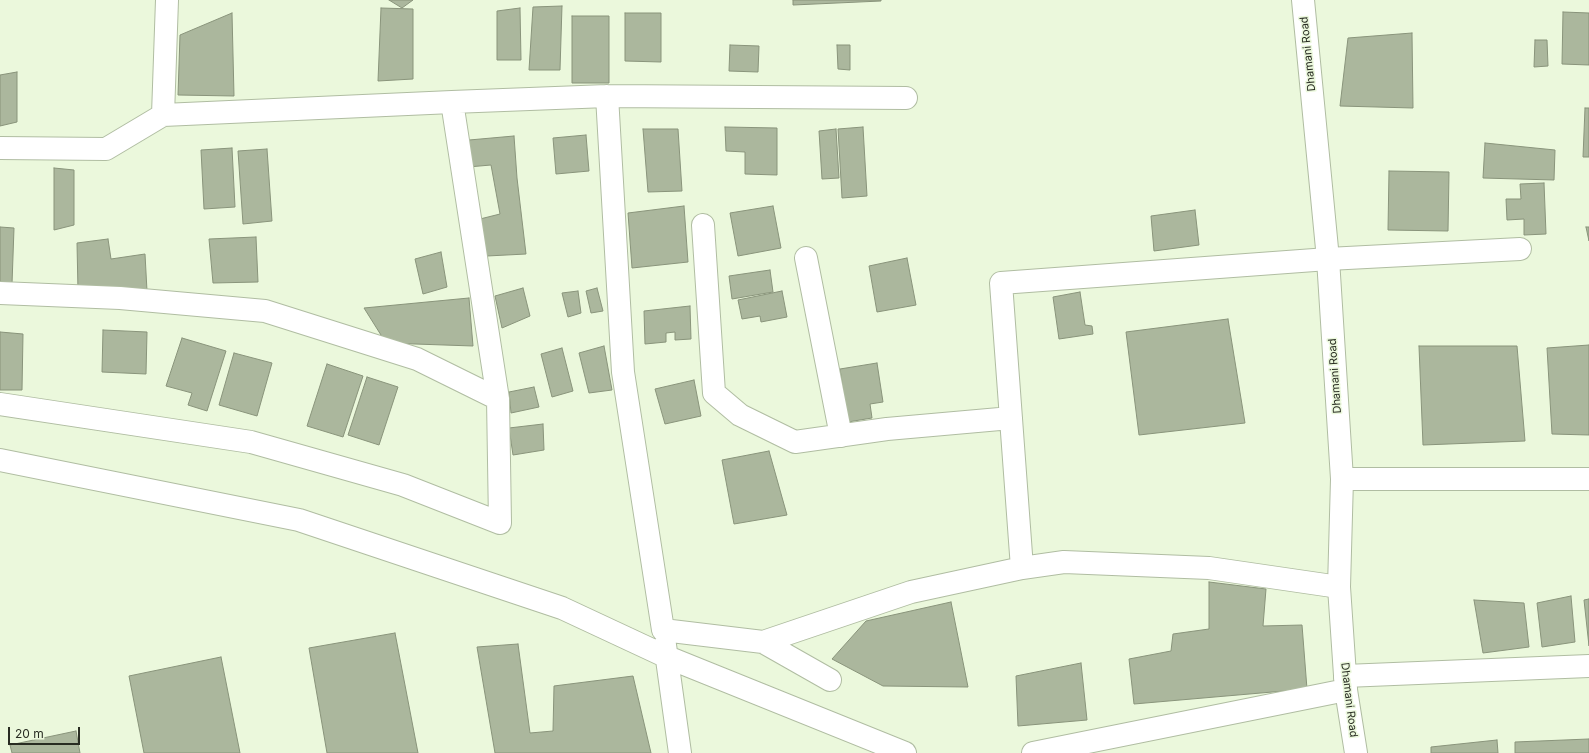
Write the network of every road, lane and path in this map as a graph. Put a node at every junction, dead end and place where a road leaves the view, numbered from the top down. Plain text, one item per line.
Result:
1 (167, 0) edge
2 (1303, 0) edge
3 (607, 96) junction
4 (906, 98) dead end
5 (452, 102) junction
6 (163, 115) junction
7 (0, 148) edge
8 (703, 225) dead end
9 (1520, 249) dead end
10 (806, 258) dead end
11 (1328, 259) junction
12 (0, 293) edge
13 (498, 399) junction
14 (0, 404) edge
15 (1011, 418) junction
16 (841, 436) junction
17 (0, 460) edge
18 (1342, 479) junction
19 (1589, 479) edge
20 (1022, 568) junction
21 (1339, 587) junction
22 (663, 630) junction
23 (763, 642) junction
24 (667, 656) junction
25 (1589, 666) edge
26 (830, 680) dead end
27 (1346, 683) junction
28 (680, 753) edge
29 (905, 753) edge
30 (1033, 753) edge
31 (1356, 753) edge

1 - 6 street
2 - 11 street, Dhamani Road
3 - 4 street
3 - 5 street
3 - 22 street
5 - 6 street
5 - 13 street
6 - 7 street
8 - 16 street
9 - 11 street
10 - 16 street
11 - 15 street
11 - 18 street, Dhamani Road
12 - 13 street
13 - 14 street
15 - 16 street
15 - 20 street
17 - 24 street
18 - 19 street
18 - 21 street, Dhamani Road
20 - 21 street
20 - 23 street
21 - 27 street, Dhamani Road
22 - 23 street
22 - 24 street
23 - 26 street
24 - 28 street
24 - 29 street
25 - 27 street
27 - 30 street
27 - 31 street, Dhamani Road

